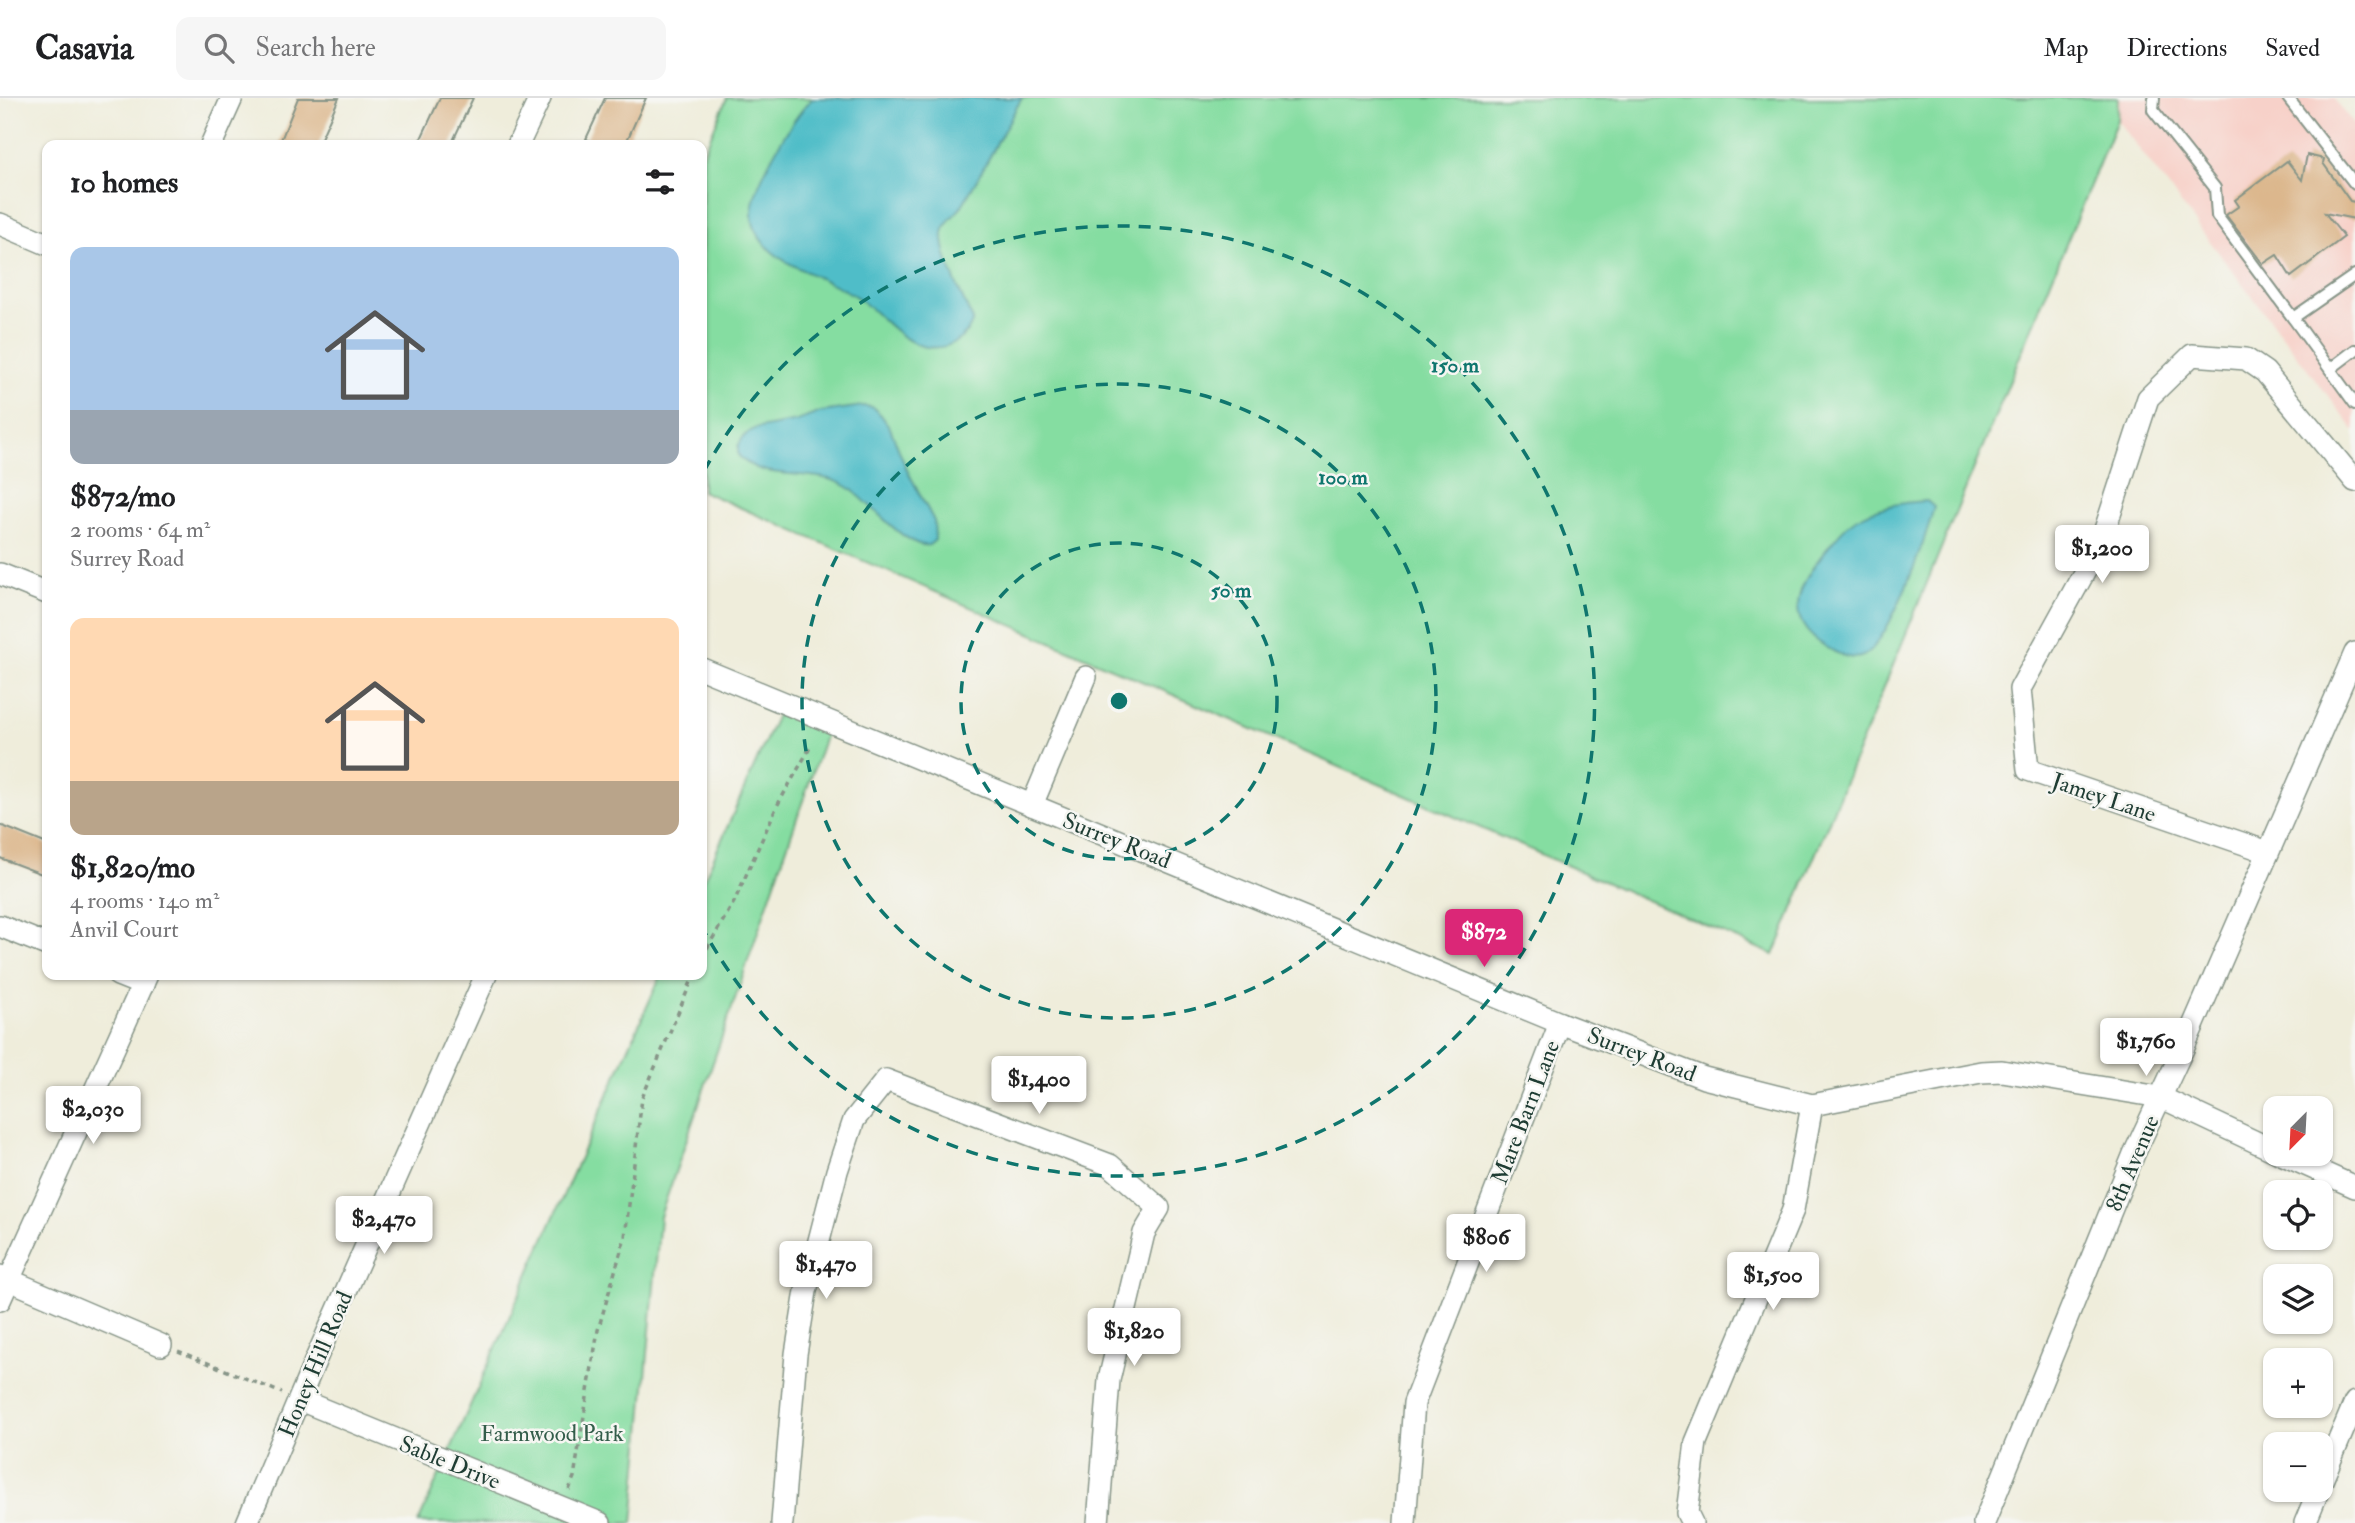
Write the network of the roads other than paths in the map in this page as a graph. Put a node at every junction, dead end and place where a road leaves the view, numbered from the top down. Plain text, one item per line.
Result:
1 (232, 98) edge
2 (540, 98) edge
3 (2154, 98) edge
4 (2288, 98) edge
5 (213, 140) edge
6 (521, 140) edge
7 (2355, 184) edge
8 (0, 224) edge
9 (42, 242) edge
10 (2355, 275) edge
11 (2293, 318) junction
12 (2355, 349) edge
13 (2330, 369) junction
14 (2355, 404) edge
15 (2355, 481) edge
16 (0, 574) edge
17 (42, 591) edge
18 (2355, 653) edge
19 (707, 671) edge
20 (1086, 677) dead end
21 (1032, 805) junction
22 (2268, 852) junction
23 (0, 926) edge
24 (42, 943) edge
25 (145, 980) edge
26 (484, 980) edge
27 (1560, 1023) junction
28 (2160, 1097) junction
29 (1812, 1105) junction
30 (2263, 1145) edge
31 (2308, 1166) edge
32 (2355, 1187) edge
33 (4, 1278) edge
34 (0, 1300) edge
35 (161, 1345) road end
36 (300, 1400) junction
37 (2355, 1402) edge
38 (2333, 1455) edge
39 (2314, 1502) edge
40 (247, 1523) edge
41 (600, 1523) edge
42 (782, 1523) edge
43 (1098, 1523) edge
44 (1405, 1523) edge
45 (1692, 1523) edge
46 (1984, 1523) edge
47 (2305, 1523) edge

1 - 5 street
2 - 6 street
3 - 11 lane
4 - 7 lane
8 - 9 street
10 - 11 lane
11 - 13 lane
12 - 13 lane
13 - 14 lane
15 - 22 street, Jamey Lane
16 - 17 street
18 - 22 street, 8th Avenue
19 - 21 street, Surrey Road
20 - 21 street
21 - 27 street, Surrey Road
22 - 28 street, 8th Avenue
23 - 24 street
25 - 33 street
26 - 36 street, Honey Hill Road
27 - 29 street, Surrey Road
27 - 44 street, Mare Barn Lane
28 - 29 street, Surrey Road
28 - 30 street, Surrey Road
28 - 46 street, 8th Avenue
29 - 45 street
31 - 32 street, Surrey Road
33 - 34 street
33 - 35 street
36 - 40 street, Honey Hill Road
36 - 41 street, Sable Drive
37 - 38 street
39 - 47 street
42 - 43 street

